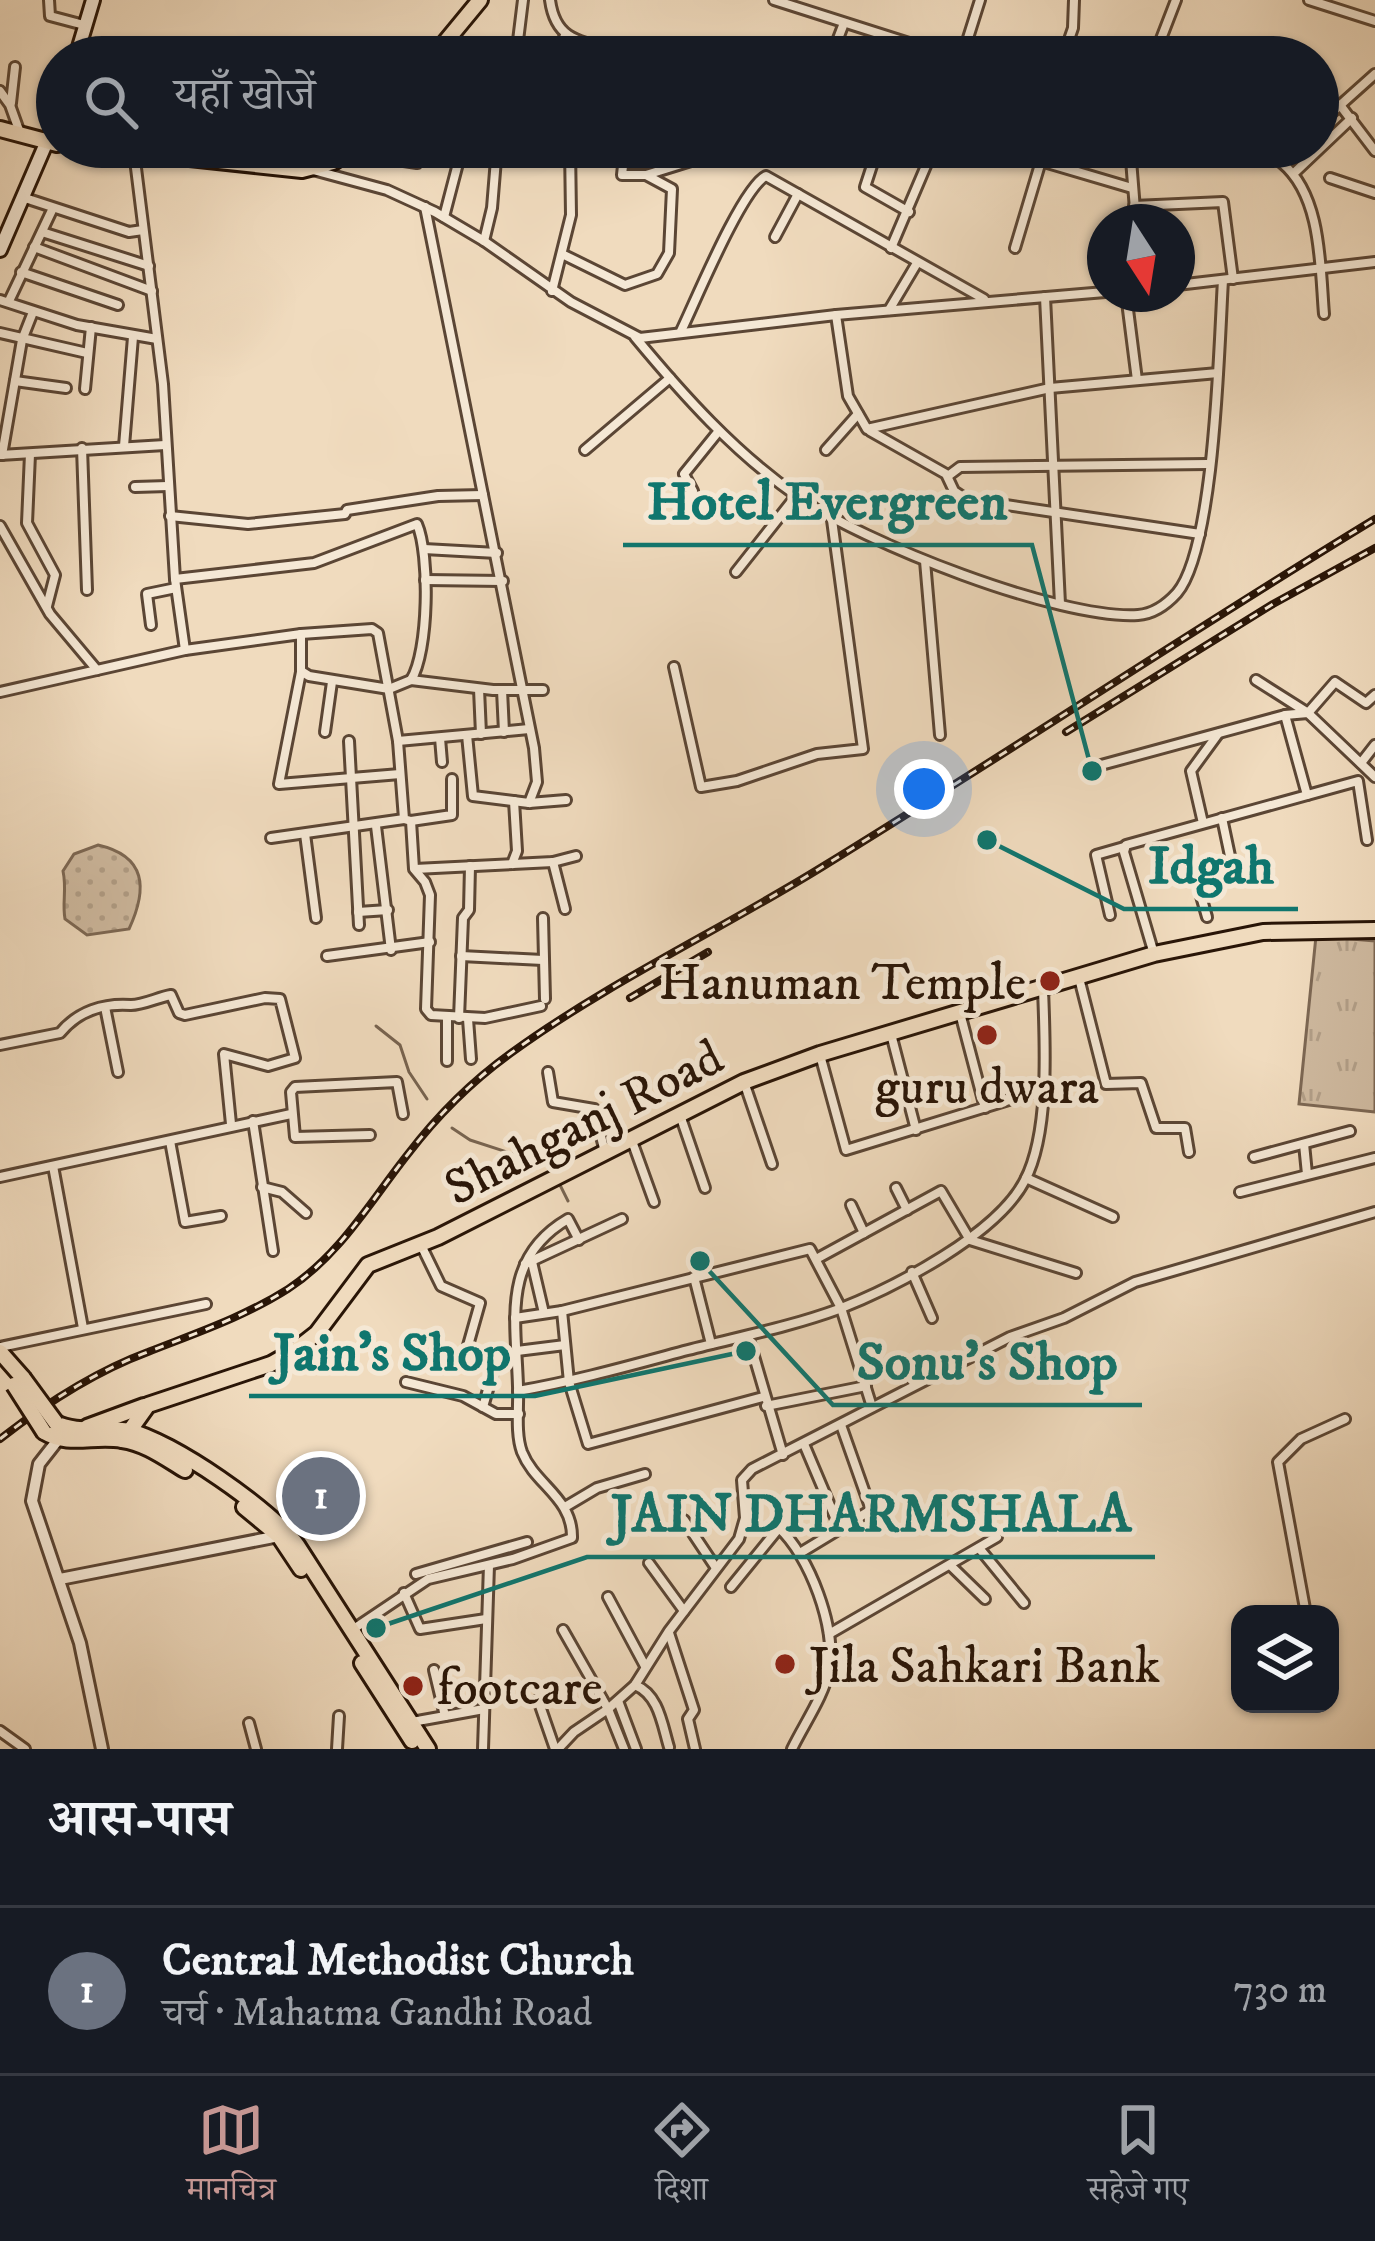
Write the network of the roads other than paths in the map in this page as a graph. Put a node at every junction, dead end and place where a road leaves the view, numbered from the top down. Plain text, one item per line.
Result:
1 (49, 0) edge
2 (93, 0) edge
3 (480, 0) edge
4 (523, 0) edge
5 (550, 0) edge
6 (775, 0) edge
7 (980, 0) edge
8 (1074, 0) edge
9 (1176, 0) edge
10 (1309, 0) edge
11 (1375, 21) edge
12 (844, 23) junction
13 (86, 26) junction
14 (565, 35) edge
15 (83, 36) edge
16 (450, 36) edge
17 (519, 36) edge
18 (839, 36) edge
19 (888, 36) edge
20 (966, 36) edge
21 (1070, 36) edge
22 (1162, 36) edge
23 (14, 67) dead end
24 (1375, 74) edge
25 (0, 91) edge
26 (10, 105) junction
27 (1340, 105) joint
28 (1352, 118) junction
29 (0, 129) edge
30 (1339, 130) edge
31 (20, 135) junction
32 (36, 139) edge
33 (1375, 151) edge
34 (40, 168) edge
35 (136, 168) edge
36 (292, 168) edge
37 (316, 168) edge
38 (457, 168) edge
39 (494, 168) edge
40 (570, 168) edge
41 (622, 168) edge
42 (668, 168) edge
43 (871, 168) edge
44 (926, 168) edge
45 (1039, 168) edge
46 (1065, 168) edge
47 (1131, 168) edge
48 (1286, 168) edge
49 (1298, 168) edge
50 (312, 170) junction
51 (1292, 174) junction
52 (646, 175) junction
53 (1330, 178) dead end
54 (1132, 188) junction
55 (1375, 193) edge
56 (798, 194) junction
57 (25, 198) junction
58 (1134, 204) edge
59 (1178, 204) edge
60 (425, 207) junction
61 (53, 208) junction
62 (909, 212) junction
63 (444, 218) junction
64 (143, 230) junction
65 (42, 232) junction
66 (775, 237) dead end
67 (484, 241) junction
68 (34, 247) junction
69 (891, 248) junction
70 (1015, 248) dead end
71 (0, 250) edge
72 (562, 254) junction
73 (1375, 262) edge
74 (917, 263) junction
75 (149, 266) junction
76 (1320, 269) junction
77 (21, 272) junction
78 (1228, 280) junction
79 (1195, 283) edge
80 (152, 291) junction
81 (552, 291) junction
82 (1087, 294) edge
83 (1046, 297) junction
84 (4, 301) edge
85 (987, 301) junction
86 (118, 305) dead end
87 (889, 310) junction
88 (33, 312) junction
89 (1128, 312) edge
90 (1324, 314) dead end
91 (836, 315) junction
92 (92, 327) junction
93 (681, 332) junction
94 (0, 333) edge
95 (133, 337) junction
96 (635, 337) junction
97 (158, 339) junction
98 (22, 340) junction
99 (87, 352) junction
100 (1217, 374) junction
101 (670, 378) junction
102 (1137, 380) junction
103 (15, 381) junction
104 (66, 388) dead end
105 (1050, 388) junction
106 (85, 389) dead end
107 (5, 404) edge
108 (858, 414) junction
109 (867, 429) junction
110 (718, 432) junction
111 (124, 446) junction
112 (165, 446) junction
113 (82, 448) junction
114 (585, 450) dead end
115 (826, 450) dead end
116 (29, 454) junction
117 (1, 455) edge
118 (1208, 464) junction
119 (1053, 465) junction
120 (948, 476) junction
121 (168, 486) junction
122 (135, 487) dead end
123 (483, 495) junction
124 (796, 496) junction
125 (1056, 511) junction
126 (681, 514) dead end
127 (170, 516) junction
128 (832, 519) junction
129 (0, 526) edge
130 (1200, 534) junction
131 (424, 549) junction
132 (496, 553) junction
133 (925, 561) junction
134 (736, 572) dead end
135 (424, 580) junction
136 (503, 581) junction
137 (176, 584) junction
138 (87, 590) dead end
139 (1060, 604) junction
140 (46, 608) junction
141 (151, 625) dead end
142 (301, 634) junction
143 (185, 650) junction
144 (674, 667) dead end
145 (98, 670) junction
146 (301, 671) junction
147 (411, 680) junction
148 (1256, 680) dead end
149 (332, 682) junction
150 (389, 689) junction
151 (479, 689) junction
152 (502, 690) junction
153 (543, 690) dead end
154 (524, 691) junction
155 (0, 692) edge
156 (1375, 695) edge
157 (1308, 713) junction
158 (1285, 715) junction
159 (529, 729) junction
160 (325, 732) dead end
161 (503, 732) junction
162 (1220, 733) junction
163 (482, 734) junction
164 (940, 734) dead end
165 (467, 735) junction
166 (440, 738) junction
167 (349, 741) dead end
168 (398, 741) junction
169 (1375, 745) edge
170 (442, 762) dead end
171 (1361, 763) junction
172 (1101, 765) dead end
173 (400, 774) junction
174 (1375, 777) edge
175 (350, 779) junction
176 (452, 779) dead end
177 (1307, 795) junction
178 (514, 800) junction
179 (566, 800) dead end
180 (529, 802) junction
181 (1222, 818) junction
182 (407, 820) junction
183 (1203, 824) junction
184 (376, 826) junction
185 (354, 828) junction
186 (305, 834) junction
187 (271, 838) dead end
188 (1367, 840) dead end
189 (1124, 847) junction
190 (577, 856) dead end
191 (553, 862) junction
192 (512, 864) junction
193 (470, 866) junction
194 (413, 869) junction
195 (565, 908) dead end
196 (388, 910) junction
197 (358, 912) junction
198 (1110, 915) dead end
199 (1207, 917) dead end
200 (316, 918) dead end
201 (543, 918) dead end
202 (359, 926) dead end
203 (1375, 930) edge
204 (430, 942) junction
205 (391, 950) junction
206 (1154, 954) junction
207 (327, 956) dead end
208 (461, 956) junction
209 (543, 960) junction
210 (1079, 977) junction
211 (1042, 988) junction
212 (105, 1006) junction
213 (960, 1013) junction
214 (447, 1017) junction
215 (464, 1018) junction
216 (891, 1034) junction
217 (0, 1045) edge
218 (820, 1054) junction
219 (471, 1059) dead end
220 (447, 1061) dead end
221 (118, 1072) dead end
222 (548, 1072) dead end
223 (744, 1082) junction
224 (1045, 1089) junction
225 (985, 1108) junction
226 (291, 1114) junction
227 (403, 1114) dead end
228 (680, 1115) junction
229 (253, 1121) junction
230 (231, 1124) junction
231 (916, 1130) junction
232 (1350, 1131) dead end
233 (370, 1135) dead end
234 (632, 1140) junction
235 (170, 1141) junction
236 (1304, 1144) junction
237 (1189, 1152) dead end
238 (605, 1153) junction
239 (1253, 1157) dead end
240 (1375, 1158) edge
241 (772, 1164) dead end
242 (52, 1166) junction
243 (1307, 1174) junction
244 (0, 1177) edge
245 (1027, 1178) junction
246 (262, 1187) junction
247 (705, 1187) dead end
248 (896, 1188) dead end
249 (1240, 1192) dead end
250 (654, 1202) dead end
251 (851, 1205) dead end
252 (907, 1210) junction
253 (1375, 1212) edge
254 (306, 1214) dead end
255 (221, 1216) dead end
256 (1113, 1217) dead end
257 (622, 1219) dead end
258 (864, 1233) junction
259 (579, 1240) junction
260 (970, 1240) junction
261 (421, 1244) junction
262 (273, 1251) dead end
263 (818, 1258) junction
264 (528, 1263) junction
265 (913, 1272) junction
266 (1076, 1273) dead end
267 (694, 1277) junction
268 (206, 1304) dead end
269 (841, 1308) junction
270 (562, 1310) junction
271 (544, 1313) junction
272 (515, 1318) junction
273 (932, 1318) dead end
274 (83, 1328) junction
275 (748, 1336) junction
276 (711, 1344) junction
277 (566, 1345) junction
278 (467, 1349) dead end
279 (0, 1350) edge
280 (517, 1351) junction
281 (0, 1365) edge
282 (493, 1372) dead end
283 (18, 1382) junction
284 (406, 1382) dead end
285 (569, 1382) junction
286 (866, 1387) junction
287 (518, 1391) junction
288 (765, 1402) junction
289 (148, 1405) junction
290 (483, 1407) junction
291 (872, 1407) junction
292 (519, 1414) junction
293 (1345, 1419) dead end
294 (841, 1425) junction
295 (87, 1427) junction
296 (52, 1432) junction
297 (125, 1435) junction
298 (148, 1437) junction
299 (803, 1444) junction
300 (783, 1455) junction
301 (645, 1474) dead end
302 (565, 1507) junction
303 (684, 1520) dead end
304 (840, 1529) junction
305 (279, 1536) junction
306 (997, 1537) dead end
307 (527, 1542) dead end
308 (979, 1548) junction
309 (800, 1553) junction
310 (466, 1564) junction
311 (490, 1564) junction
312 (649, 1564) dead end
313 (950, 1565) junction
314 (716, 1568) junction
315 (416, 1574) dead end
316 (60, 1579) junction
317 (731, 1587) dead end
318 (404, 1593) junction
319 (608, 1597) dead end
320 (985, 1599) dead end
321 (1024, 1603) dead end
322 (1304, 1605) edge
323 (684, 1611) junction
324 (486, 1619) junction
325 (352, 1630) junction
326 (563, 1630) dead end
327 (669, 1631) junction
328 (829, 1634) junction
329 (645, 1666) junction
330 (434, 1670) dead end
331 (635, 1684) junction
332 (538, 1700) dead end
333 (618, 1701) junction
334 (484, 1709) junction
335 (608, 1709) junction
336 (340, 1716) dead end
337 (445, 1716) junction
338 (411, 1722) junction
339 (249, 1724) dead end
340 (0, 1731) edge
341 (561, 1747) edge
342 (670, 1747) edge
343 (25, 1749) edge
344 (102, 1749) edge
345 (256, 1749) edge
346 (337, 1749) edge
347 (418, 1749) edge
348 (428, 1749) edge
349 (483, 1749) edge
350 (624, 1749) edge
351 (637, 1749) edge
352 (695, 1749) edge
353 (792, 1749) edge

1 - 13 street
2 - 13 main road
3 - 16 main road
4 - 17 street
5 - 14 street
6 - 12 street
7 - 20 street
8 - 21 street
9 - 22 street
10 - 11 street
12 - 18 street
12 - 19 street
13 - 15 main road
23 - 26 street
24 - 27 street
25 - 26 street
26 - 31 street
27 - 28 street
28 - 30 street
28 - 33 street
29 - 31 main road
31 - 32 main road
34 - 57 main road
35 - 64 street
36 - 50 main road
37 - 50 main road
38 - 63 street
39 - 67 street
40 - 72 street
41 - 52 street
42 - 52 street
43 - 62 street
44 - 62 street
45 - 70 street
46 - 54 street
47 - 54 street
48 - 51 street
49 - 51 street
50 - 60 street
51 - 76 street
52 - 72 street
53 - 55 street
54 - 58 street
56 - 66 street
56 - 69 street
56 - 93 street
57 - 61 street
57 - 71 main road
59 - 78 street
60 - 63 street
60 - 123 street
61 - 64 street
61 - 65 street
62 - 69 street
63 - 67 street
64 - 75 street
65 - 68 street
65 - 75 street
67 - 81 street
68 - 77 street
68 - 80 street
69 - 74 street
72 - 81 street
73 - 76 street
74 - 85 street
74 - 87 street
75 - 80 street
76 - 78 street
76 - 90 street
77 - 84 street
77 - 86 street
78 - 79 street
78 - 100 street
80 - 97 street
81 - 96 street
82 - 83 street
83 - 85 street
83 - 105 street
84 - 88 street
85 - 87 street
87 - 91 street
88 - 92 street
88 - 98 street
89 - 102 street
91 - 93 street
91 - 108 street
92 - 95 street
92 - 99 street
93 - 96 street
94 - 98 street
95 - 97 street
95 - 111 street
96 - 101 street
97 - 112 street
98 - 99 street
98 - 103 street
99 - 106 street
100 - 102 street
100 - 118 street
101 - 110 street
101 - 114 street
102 - 105 street
103 - 104 street
103 - 107 street
105 - 109 street
105 - 119 street
107 - 117 street
108 - 109 street
108 - 115 street
109 - 120 street
110 - 124 street
110 - 126 street
111 - 112 street
111 - 113 street
112 - 121 street
113 - 116 street
113 - 138 street
116 - 117 street
116 - 140 street
118 - 119 street
118 - 130 street
119 - 120 street
119 - 125 street
120 - 125 street
121 - 122 street
121 - 127 street
123 - 127 street
123 - 132 street
124 - 128 street
124 - 134 street
125 - 130 street
125 - 139 street
127 - 137 street
128 - 133 street
128 - 144 street
129 - 140 street
130 - 139 street
131 - 132 street
131 - 135 street
131 - 137 street
132 - 136 street
133 - 139 street
133 - 164 street
135 - 136 street
135 - 147 street
136 - 154 street
137 - 141 street
137 - 143 street
140 - 145 street
142 - 143 street
142 - 146 street
142 - 150 street
143 - 145 street
145 - 155 street
146 - 149 street
146 - 175 street
147 - 150 street
147 - 151 street
148 - 157 street
149 - 150 street
149 - 160 street
150 - 168 street
151 - 152 street
151 - 163 street
152 - 154 street
152 - 161 street
153 - 154 street
154 - 159 street
156 - 157 street
157 - 158 street
157 - 171 street
158 - 162 street
158 - 177 street
159 - 161 street
159 - 180 street
161 - 163 street
162 - 172 street
162 - 183 street
163 - 165 street
165 - 166 street
165 - 178 street
166 - 168 street
166 - 170 street
167 - 175 street
168 - 173 street
169 - 171 street
171 - 174 street
173 - 175 street
173 - 182 street
175 - 185 street
176 - 182 street
177 - 181 street
177 - 188 street
178 - 180 street
178 - 192 street
179 - 180 street
181 - 183 street
181 - 199 street
182 - 184 street
182 - 194 street
183 - 189 street
184 - 185 street
184 - 196 street
185 - 186 street
185 - 197 street
186 - 187 street
186 - 200 street
189 - 198 street
189 - 206 street
190 - 191 street
191 - 192 street
191 - 195 street
192 - 193 street
193 - 194 street
193 - 208 street
194 - 204 street
196 - 197 street
196 - 205 street
197 - 202 street
201 - 209 street
203 - 206 main road, Shahganj Road
204 - 205 street
204 - 214 street
205 - 207 street
206 - 210 main road, Shahganj Road
208 - 209 street
208 - 215 street
209 - 215 street
210 - 211 main road, Shahganj Road
210 - 237 street
211 - 213 main road, Shahganj Road
211 - 224 street
212 - 217 street
212 - 221 street
212 - 230 street
213 - 216 main road, Shahganj Road
213 - 225 street
214 - 215 street
214 - 220 street
215 - 219 street
216 - 218 main road, Shahganj Road
216 - 231 street
218 - 223 main road, Shahganj Road
218 - 231 street
222 - 238 street
223 - 228 main road, Shahganj Road
223 - 241 street
224 - 225 street
224 - 245 street
225 - 231 street
226 - 227 street
226 - 229 street
226 - 233 street
228 - 234 main road, Shahganj Road
228 - 247 street
229 - 230 street
229 - 246 street
230 - 235 street
232 - 236 street
234 - 238 main road, Shahganj Road
234 - 250 street
235 - 242 street
235 - 255 street
236 - 239 street
236 - 243 street
238 - 261 main road, Shahganj Road
240 - 243 street
242 - 244 street
242 - 274 street
243 - 249 street
245 - 256 street
245 - 260 street
246 - 254 street
246 - 262 street
248 - 252 street
251 - 258 street
252 - 258 street
252 - 260 street
253 - 291 street
257 - 259 street
258 - 263 street
259 - 264 street
259 - 264 street
260 - 265 street
260 - 266 street
261 - 278 street
261 - 289 main road, Shahganj Road
263 - 267 street
263 - 269 street
264 - 271 street
264 - 272 street
265 - 269 street
265 - 273 street
267 - 270 street
267 - 276 street
268 - 274 street
269 - 275 street
269 - 286 street
270 - 271 street
270 - 277 street
271 - 272 street
272 - 280 street
274 - 279 street
275 - 276 street
275 - 288 street
276 - 285 street
277 - 280 street
277 - 285 street
279 - 283 main road
280 - 287 street
281 - 283 main road
282 - 290 street
283 - 296 main road, bridge
284 - 290 street
285 - 287 street
285 - 288 street
286 - 288 street
286 - 291 street
287 - 292 street
288 - 300 street
289 - 295 main road, Shahganj Road
289 - 297 main road
289 - 298 main road
290 - 292 street
291 - 294 street
292 - 302 street
293 - 322 street
294 - 299 street
294 - 304 street
295 - 296 main road
295 - 297 main road
296 - 297 main road
296 - 316 street
297 - 298 main road
297 - 305 main road
298 - 325 main road
299 - 300 street
299 - 304 street
300 - 314 street
301 - 302 street
302 - 311 street
303 - 314 street
304 - 309 street
305 - 316 street
305 - 347 main road
306 - 308 street
307 - 310 street
308 - 313 street
308 - 321 street
309 - 317 street
309 - 328 street
310 - 311 street
310 - 315 street
310 - 318 street
311 - 324 street
312 - 323 street
313 - 320 street
313 - 328 street
314 - 323 street
316 - 344 street
318 - 324 street
318 - 325 street
319 - 329 street
323 - 327 street
324 - 334 street
325 - 338 main road
326 - 335 street
327 - 329 street
327 - 352 street
328 - 353 street
329 - 331 street
330 - 337 street
331 - 333 street
331 - 342 street
332 - 341 street
333 - 335 street
333 - 351 street
334 - 337 street
334 - 349 street
335 - 341 street
335 - 350 street
336 - 346 street
337 - 338 street
338 - 348 main road
339 - 345 street
340 - 343 street

